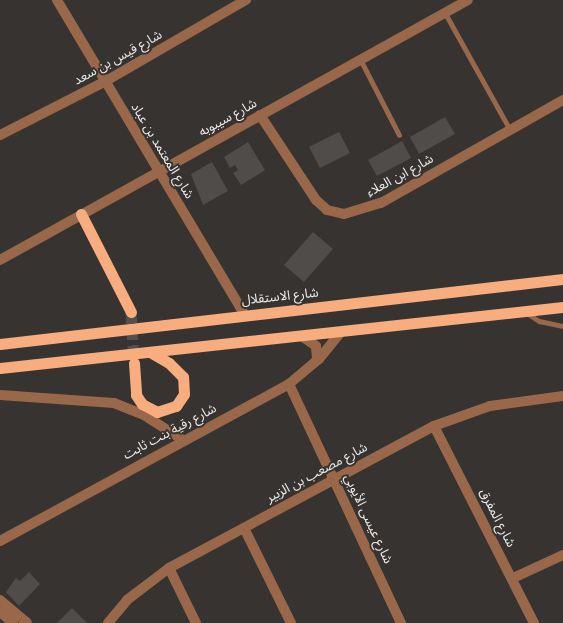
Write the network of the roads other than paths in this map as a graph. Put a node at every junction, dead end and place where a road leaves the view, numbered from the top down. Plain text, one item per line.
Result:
1 (57, 0) edge
2 (246, 0) edge
3 (468, 0) edge
4 (446, 15) junction
5 (361, 61) junction
6 (106, 81) junction
7 (563, 100) edge
8 (260, 115) junction
9 (510, 130) junction
10 (0, 135) edge
11 (399, 135) dead end
12 (159, 171) junction
13 (81, 214) junction
14 (0, 260) edge
15 (563, 279) edge
16 (563, 308) edge
17 (131, 312) tunnel mouth
18 (524, 312) junction
19 (245, 315) junction
20 (563, 326) edge
21 (340, 333) junction
22 (302, 337) junction
23 (0, 344) edge
24 (150, 352) junction
25 (317, 360) junction
26 (134, 363) tunnel mouth
27 (0, 368) edge
28 (289, 384) junction
29 (1, 396) edge
30 (563, 396) edge
31 (434, 426) junction
32 (184, 440) junction
33 (334, 477) junction
34 (244, 528) junction
35 (0, 541) edge
36 (563, 555) edge
37 (169, 568) junction
38 (513, 578) junction
39 (0, 600) edge
40 (0, 612) edge
41 (13, 623) edge
42 (27, 623) edge
43 (108, 623) edge
44 (196, 623) edge
45 (291, 623) edge
46 (401, 623) edge
47 (534, 623) edge

1 - 6 street, شارع المعتمد بن عباد
2 - 6 street, شارع قيس بن سعد
3 - 4 street, شارع سيبوبه
4 - 5 street, شارع سيبوبه
4 - 9 lane
5 - 8 street, شارع سيبوبه
5 - 11 lane
6 - 10 street, شارع قيس بن سعد
6 - 12 street, شارع المعتمد بن عباد
7 - 9 street, شارع ابن العلاء
8 - 9 street, شارع ابن العلاء
8 - 12 street, شارع سيبوبه
12 - 13 street, شارع سيبوبه
12 - 19 street, شارع المعتمد بن عباد
13 - 14 street, شارع سيبوبه
13 - 17 highway
15 - 19 highway, شارع الاستقلال
16 - 18 highway
18 - 20 lane
18 - 21 highway
19 - 23 highway, شارع الاستقلال
21 - 22 highway
21 - 25 street, شارع رقية بنت ثابت
22 - 24 highway
22 - 25 street
24 - 26 highway
24 - 27 highway
25 - 28 street, شارع رقية بنت ثابت
28 - 32 street, شارع رقية بنت ثابت
28 - 33 street, شارع عيسى الأيوبي
29 - 32 street
30 - 31 street, شارع مصعب بن الزبير
31 - 33 street, شارع مصعب بن الزبير
31 - 38 street, شارع المفرق
32 - 35 street, شارع رقية بنت ثابت
33 - 34 street, شارع مصعب بن الزبير
33 - 46 street, شارع عيسى الأيوبي
34 - 37 street, شارع مصعب بن الزبير
34 - 45 street
36 - 38 street
37 - 43 street, شارع مصعب بن الزبير
37 - 44 street
38 - 47 street, شارع المفرق
39 - 42 street
40 - 41 street

